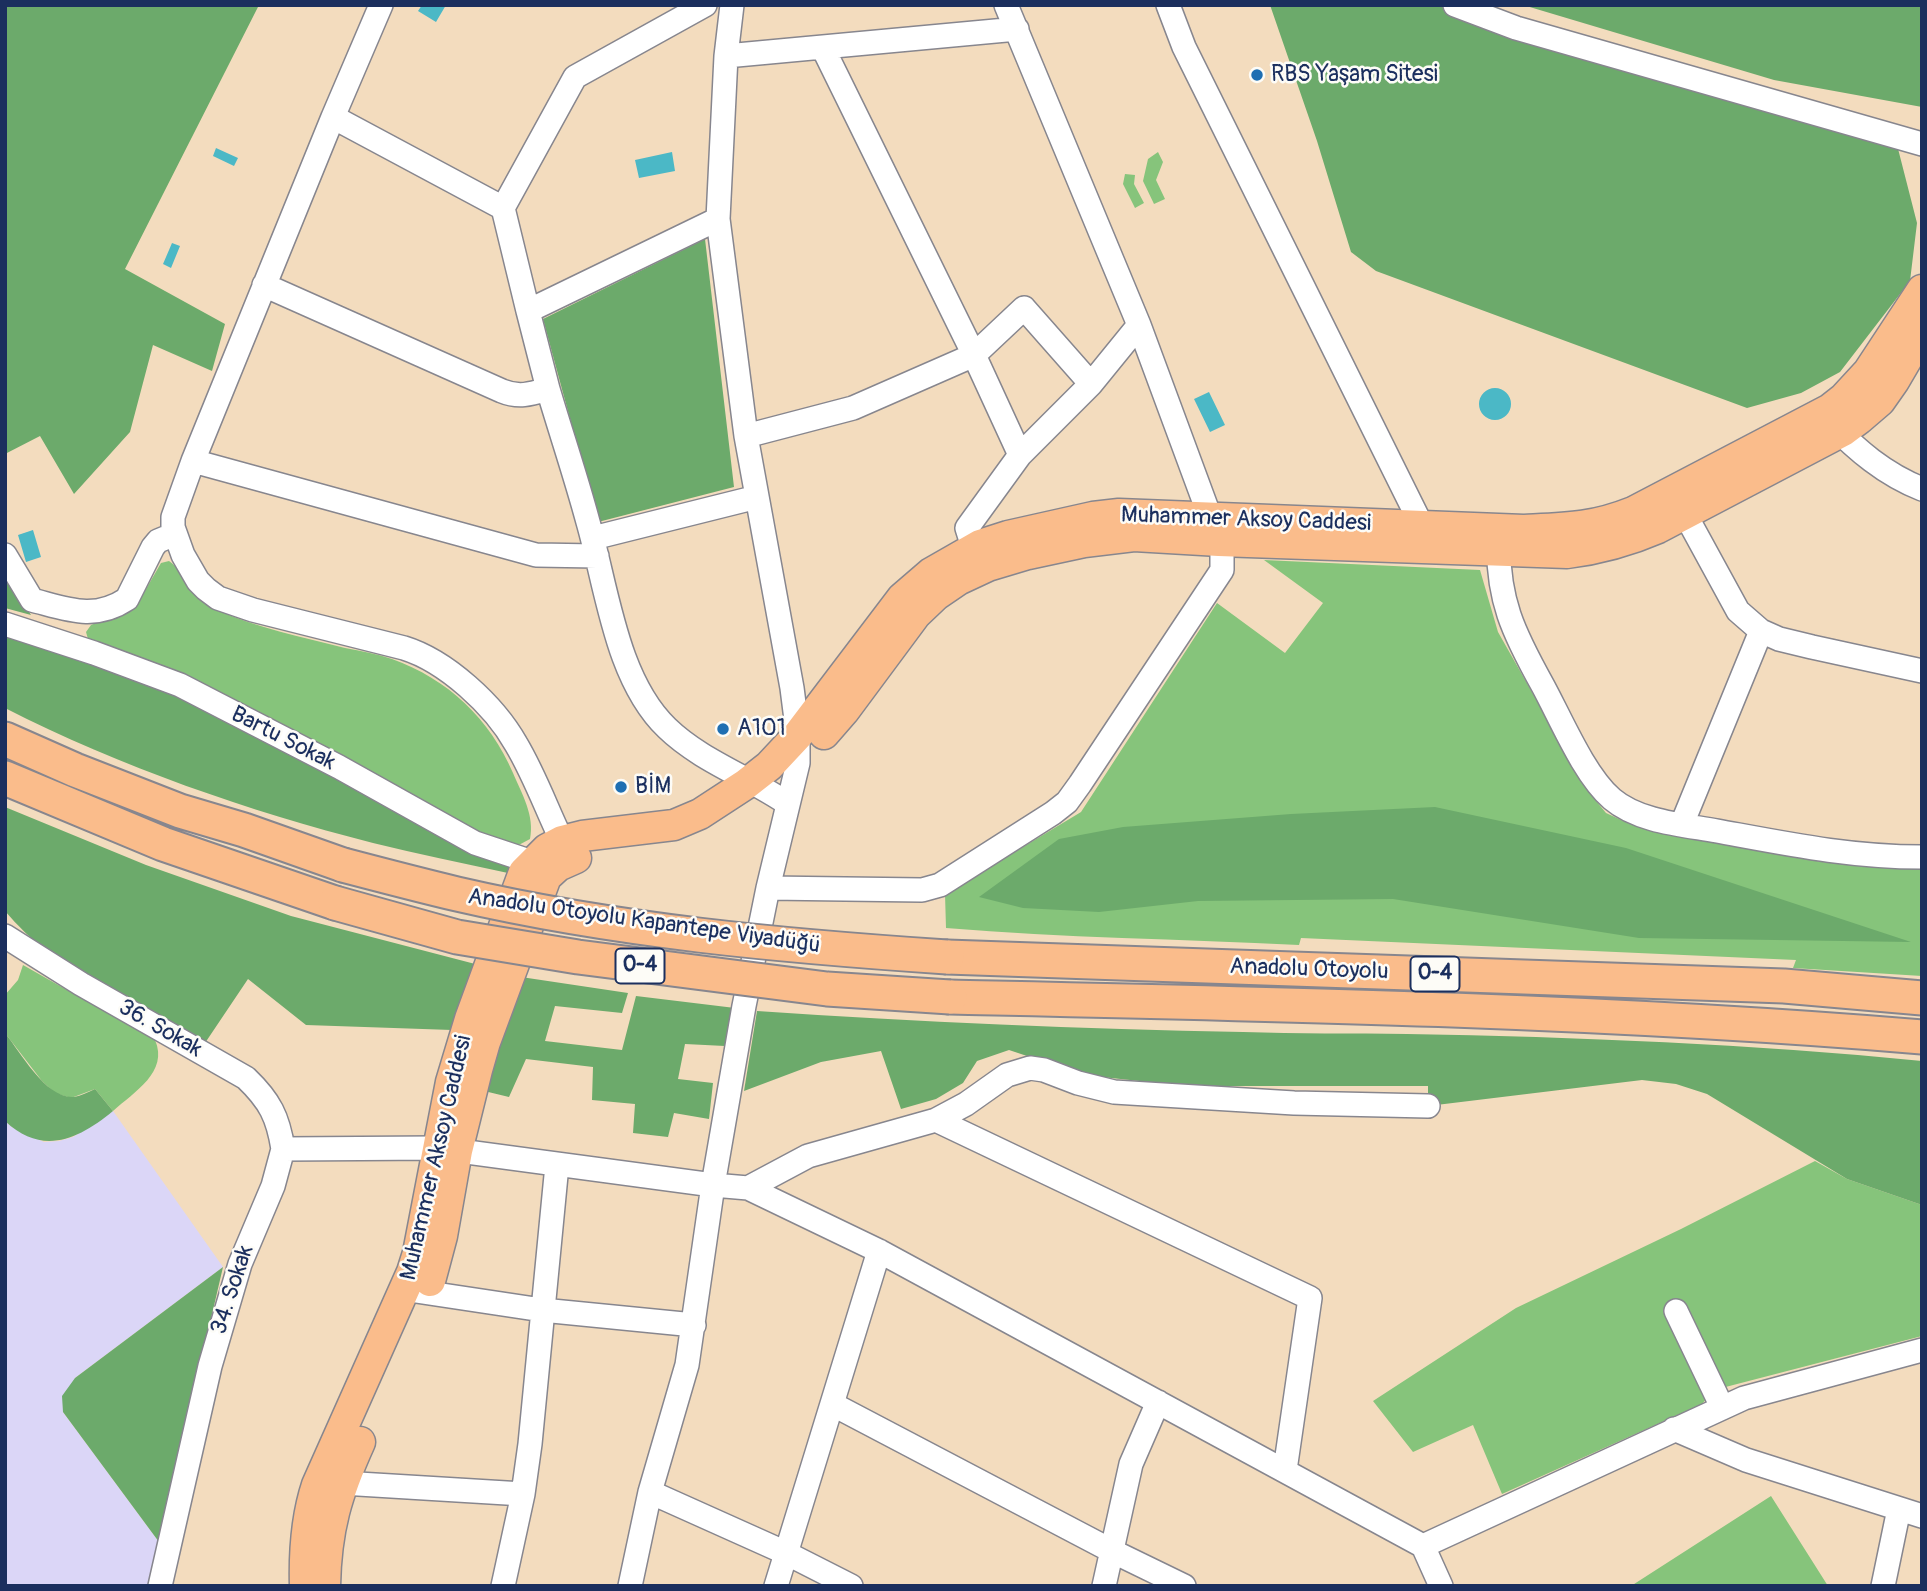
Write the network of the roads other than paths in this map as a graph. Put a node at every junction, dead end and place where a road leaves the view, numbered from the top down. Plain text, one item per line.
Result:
1 (381, 5) edge
2 (705, 5) edge
3 (732, 5) edge
4 (1006, 5) edge
5 (1168, 5) edge
6 (1455, 5) edge
7 (1017, 29) junction
8 (822, 48) junction
9 (726, 56) junction
10 (333, 117) junction
11 (1922, 144) edge
12 (503, 208) junction
13 (718, 219) junction
14 (264, 285) junction
15 (1922, 290) edge
16 (528, 311) junction
17 (1139, 325) junction
18 (1911, 327) edge
19 (974, 355) junction
20 (1091, 384) junction
21 (548, 389) junction
22 (1830, 423) junction
23 (746, 436) junction
24 (1020, 455) junction
25 (193, 461) junction
26 (1922, 489) edge
27 (757, 497) junction
28 (1685, 514) junction
29 (1422, 526) junction
30 (1214, 529) junction
31 (175, 534) junction
32 (1499, 540) junction
33 (595, 547) junction
34 (5, 555) edge
35 (977, 559) junction
36 (72, 610) junction
37 (5, 624) edge
38 (1761, 631) junction
39 (61, 642) junction
40 (1922, 671) edge
41 (5, 739) edge
42 (798, 749) junction
43 (5, 778) edge
44 (769, 792) junction
45 (1682, 824) junction
46 (1922, 857) edge
47 (555, 858) junction
48 (768, 888) junction
49 (5, 936) edge
50 (947, 957) joint
51 (950, 997) joint
52 (1922, 998) edge
53 (1922, 1037) edge
54 (1428, 1106) dead end
55 (936, 1120) junction
56 (283, 1149) junction
57 (447, 1149) junction
58 (557, 1165) junction
59 (713, 1185) junction
60 (748, 1188) junction
61 (879, 1251) junction
62 (416, 1291) junction
63 (542, 1310) junction
64 (1675, 1311) dead end
65 (694, 1325) junction
66 (1922, 1350) edge
67 (1158, 1402) junction
68 (832, 1404) junction
69 (1722, 1408) junction
70 (1674, 1429) junction
71 (1285, 1470) junction
72 (342, 1483) junction
73 (650, 1492) junction
74 (523, 1494) junction
75 (1899, 1509) junction
76 (1922, 1516) edge
77 (1423, 1546) junction
78 (1112, 1551) junction
79 (786, 1553) junction
80 (1182, 1585) edge
81 (160, 1586) edge
82 (305, 1586) edge
83 (325, 1586) edge
84 (503, 1586) edge
85 (630, 1586) edge
86 (776, 1586) edge
87 (851, 1586) edge
88 (1104, 1586) edge
89 (1441, 1586) edge
90 (1883, 1586) edge

1 - 10 street
2 - 12 street
3 - 9 street
4 - 7 street
5 - 29 street
6 - 11 street
7 - 8 street
7 - 17 street
8 - 9 street
8 - 19 street
9 - 13 street
10 - 12 street
10 - 14 street
12 - 16 street
13 - 16 street
13 - 23 street
14 - 21 street
14 - 25 street
15 - 18 main road, Muhammer Aksoy Caddesi
16 - 21 street
17 - 20 street
17 - 30 street
18 - 22 main road, Muhammer Aksoy Caddesi
19 - 20 street
19 - 23 street
19 - 24 street
20 - 24 street
21 - 33 street
22 - 26 street
22 - 28 main road, Muhammer Aksoy Caddesi
22 - 32 main road, Muhammer Aksoy Caddesi
23 - 27 street
24 - 35 street
25 - 31 street
25 - 33 street
27 - 33 street
27 - 42 street
28 - 32 main road, Muhammer Aksoy Caddesi
28 - 38 street
29 - 30 main road, Muhammer Aksoy Caddesi
29 - 32 main road, Muhammer Aksoy Caddesi
30 - 32 main road, Muhammer Aksoy Caddesi
30 - 35 main road, Muhammer Aksoy Caddesi
30 - 48 street
31 - 36 street
31 - 47 street
32 - 45 street
33 - 44 street
34 - 36 street
35 - 42 main road, Muhammer Aksoy Caddesi
36 - 39 street
37 - 39 street, Bartu Sokak
38 - 40 street
38 - 45 street
39 - 47 street, Bartu Sokak
41 - 50 highway, Anadolu Otoyolu Kapantepe Viyadüğü / O-4, bridge
42 - 44 street
42 - 44 main road, Muhammer Aksoy Caddesi
43 - 51 highway, Anadolu Otoyolu Kapantepe Viyadüğü / O-4, bridge
44 - 47 main road, Muhammer Aksoy Caddesi
44 - 48 street
45 - 46 street
47 - 57 main road, Muhammer Aksoy Caddesi
48 - 59 street
49 - 56 street, 36. Sokak
50 - 52 highway, Anadolu Otoyolu / O-4
51 - 53 highway, Anadolu Otoyolu / O-4
54 - 55 street
55 - 60 street
55 - 71 street
56 - 57 street
56 - 81 street, 34. Sokak
57 - 58 street
57 - 62 main road, Muhammer Aksoy Caddesi
58 - 59 street
58 - 63 street
59 - 60 street
59 - 65 street
60 - 61 street
61 - 67 street
61 - 68 street
62 - 63 street
62 - 72 main road, Muhammer Aksoy Caddesi
62 - 82 main road, Muhammer Aksoy Caddesi
63 - 65 street
63 - 74 street
64 - 69 street
65 - 73 street
66 - 69 street
67 - 71 street
67 - 78 street
68 - 78 street
68 - 79 street
69 - 70 street
70 - 75 street
70 - 77 street
71 - 77 street
72 - 74 street
72 - 83 main road, Muhammer Aksoy Caddesi
73 - 79 street
73 - 85 street
74 - 84 street
75 - 76 street
75 - 90 street
77 - 89 street
78 - 80 street
78 - 88 street
79 - 86 street
79 - 87 street

